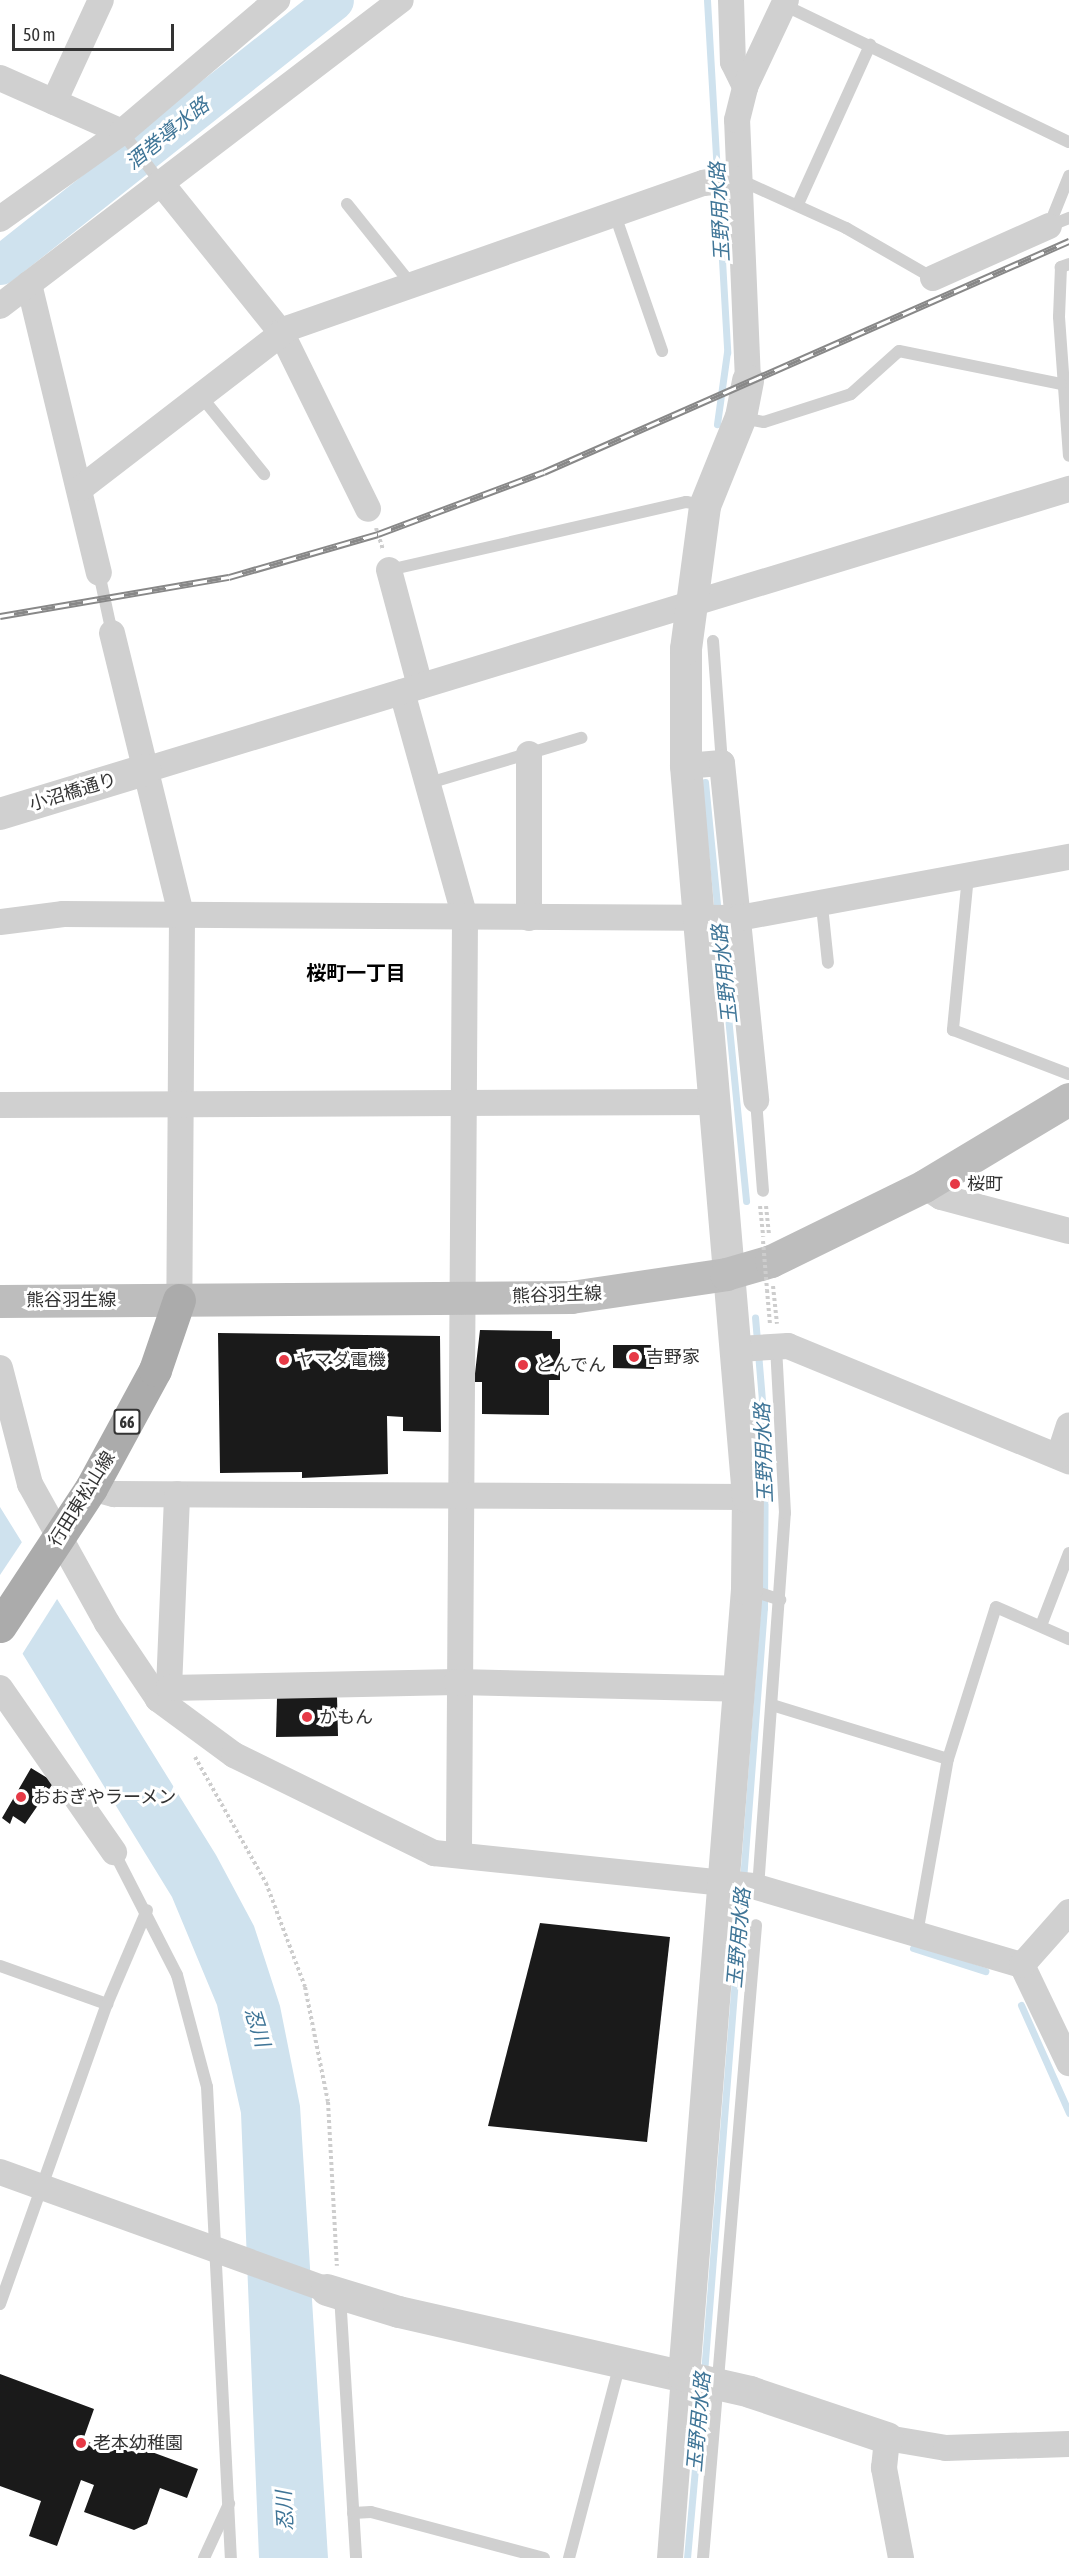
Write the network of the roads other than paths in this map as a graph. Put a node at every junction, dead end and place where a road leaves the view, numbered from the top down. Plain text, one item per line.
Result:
1 (277, 0) edge
2 (401, 0) edge
3 (731, 0) edge
4 (95, 2) edge
5 (785, 2) edge
6 (870, 45) junction
7 (0, 78) edge
8 (745, 87) junction
9 (54, 102) junction
10 (127, 137) junction
11 (1069, 142) edge
12 (1069, 176) edge
13 (157, 177) junction
14 (721, 181) junction
15 (346, 204) dead end
16 (798, 204) junction
17 (615, 215) junction
18 (0, 219) edge
19 (1059, 222) edge
20 (1069, 264) edge
21 (933, 278) joint
22 (28, 284) junction
23 (412, 285) junction
24 (0, 306) edge
25 (281, 332) junction
26 (662, 351) dead end
27 (748, 381) joint
28 (1062, 384) junction
29 (200, 395) junction
30 (741, 417) junction
31 (1069, 456) edge
32 (264, 474) dead end
33 (81, 488) junction
34 (1069, 489) edge
35 (705, 506) junction
36 (368, 509) road end
37 (389, 570) joint
38 (99, 573) joint
39 (690, 605) junction
40 (112, 633) joint
41 (712, 641) dead end
42 (411, 689) junction
43 (582, 738) dead end
44 (529, 754) junction
45 (722, 763) junction
46 (686, 766) junction
47 (146, 770) junction
48 (429, 783) junction
49 (0, 814) edge
50 (1069, 857) edge
51 (968, 876) junction
52 (822, 906) junction
53 (182, 917) junction
54 (465, 918) junction
55 (529, 918) junction
56 (719, 918) junction
57 (0, 922) edge
58 (828, 963) dead end
59 (1069, 1074) edge
60 (1069, 1099) edge
61 (756, 1100) joint
62 (715, 1102) junction
63 (462, 1103) junction
64 (0, 1105) edge
65 (181, 1106) junction
66 (924, 1186) junction
67 (762, 1197) road end
68 (1069, 1231) edge
69 (726, 1274) junction
70 (461, 1298) junction
71 (179, 1300) junction
72 (0, 1301) edge
73 (773, 1337) junction
74 (741, 1349) junction
75 (0, 1368) edge
76 (1069, 1426) edge
77 (1064, 1459) edge
78 (91, 1488) junction
79 (177, 1494) junction
80 (460, 1497) junction
81 (748, 1497) junction
82 (56, 1542) junction
83 (1069, 1552) edge
84 (752, 1590) junction
85 (779, 1600) junction
86 (1042, 1623) junction
87 (0, 1626) edge
88 (1069, 1639) edge
89 (457, 1682) junction
90 (0, 1688) edge
91 (738, 1689) junction
92 (163, 1694) junction
93 (772, 1705) junction
94 (948, 1759) junction
95 (114, 1852) joint
96 (459, 1855) junction
97 (742, 1885) junction
98 (147, 1910) junction
99 (1069, 1912) edge
100 (756, 1924) dead end
101 (917, 1934) junction
102 (1022, 1965) junction
103 (0, 1966) edge
104 (107, 2004) junction
105 (1069, 2063) edge
106 (0, 2172) edge
107 (41, 2187) junction
108 (224, 2254) junction
109 (335, 2285) junction
110 (0, 2304) edge
111 (620, 2363) junction
112 (702, 2380) junction
113 (887, 2438) junction
114 (1069, 2444) edge
115 (229, 2504) junction
116 (352, 2513) junction
117 (204, 2558) edge
118 (231, 2558) edge
119 (356, 2558) edge
120 (544, 2558) edge
121 (569, 2558) edge
122 (670, 2558) edge
123 (703, 2558) edge
124 (901, 2558) edge

1 - 10 street
2 - 13 street
3 - 8 street
4 - 9 street
5 - 6 lane
5 - 8 street
6 - 11 lane
6 - 16 lane
7 - 9 street
8 - 14 street
9 - 10 street
10 - 13 lane
10 - 18 street
12 - 19 lane
13 - 22 street
13 - 25 street
14 - 16 lane
14 - 17 street
14 - 27 street
15 - 23 lane
16 - 21 lane
17 - 23 street
17 - 26 lane
19 - 21 street
20 - 28 lane
22 - 24 street
22 - 33 street
23 - 25 street
25 - 29 street
25 - 36 street
27 - 30 street
28 - 30 lane
28 - 31 lane
29 - 32 lane
29 - 33 street
30 - 35 street
33 - 38 street
34 - 39 street
35 - 37 lane
35 - 39 street
37 - 42 street
38 - 40 lane
39 - 42 street
39 - 46 street
40 - 47 street
41 - 45 lane
42 - 47 street
42 - 48 street
43 - 44 lane
44 - 48 lane
44 - 55 street
45 - 46 street
45 - 56 street
46 - 56 street
47 - 49 street, 小沼橋通り
47 - 53 street
48 - 54 street
50 - 51 street
51 - 52 street
51 - 59 lane
52 - 56 street
52 - 58 lane
53 - 54 street
53 - 57 street
53 - 65 street
54 - 55 street
54 - 63 street
55 - 56 street
56 - 61 street
56 - 62 street
60 - 66 main road, 熊谷羽生線
61 - 67 lane
62 - 63 street
62 - 69 street
63 - 65 street
63 - 70 street
64 - 65 street
65 - 71 street
66 - 68 street
66 - 69 main road, 熊谷羽生線
69 - 70 main road, 熊谷羽生線
69 - 74 street
70 - 71 main road, 熊谷羽生線
70 - 80 street
71 - 72 main road, 熊谷羽生線
71 - 78 main road, 行田東松山線 / 66
73 - 74 street
73 - 77 street
73 - 85 lane
74 - 81 street
75 - 82 street
76 - 77 street
78 - 79 street
78 - 82 main road, 行田東松山線 / 66
79 - 80 street
79 - 92 street
80 - 81 street
80 - 89 street
81 - 84 street
82 - 87 main road, 行田東松山線 / 66
82 - 92 street
83 - 86 lane
84 - 85 lane
84 - 91 street
85 - 93 lane
86 - 88 lane
86 - 94 lane
89 - 91 street
89 - 92 street
89 - 96 street
90 - 95 street
91 - 97 street
92 - 96 street
93 - 94 lane
93 - 97 lane
94 - 101 lane
95 - 98 lane
96 - 97 street
97 - 101 street
97 - 112 street
98 - 104 lane
98 - 108 lane
99 - 102 street
100 - 112 lane
101 - 102 street
102 - 105 street
103 - 104 lane
104 - 107 lane
106 - 107 street
107 - 108 street
107 - 110 lane
108 - 109 street
108 - 115 lane
109 - 111 street
109 - 116 lane
111 - 112 street
111 - 121 lane
112 - 113 street
112 - 122 street
112 - 123 lane
113 - 114 street
113 - 124 street
115 - 117 lane
115 - 118 lane
116 - 119 lane
116 - 120 lane

